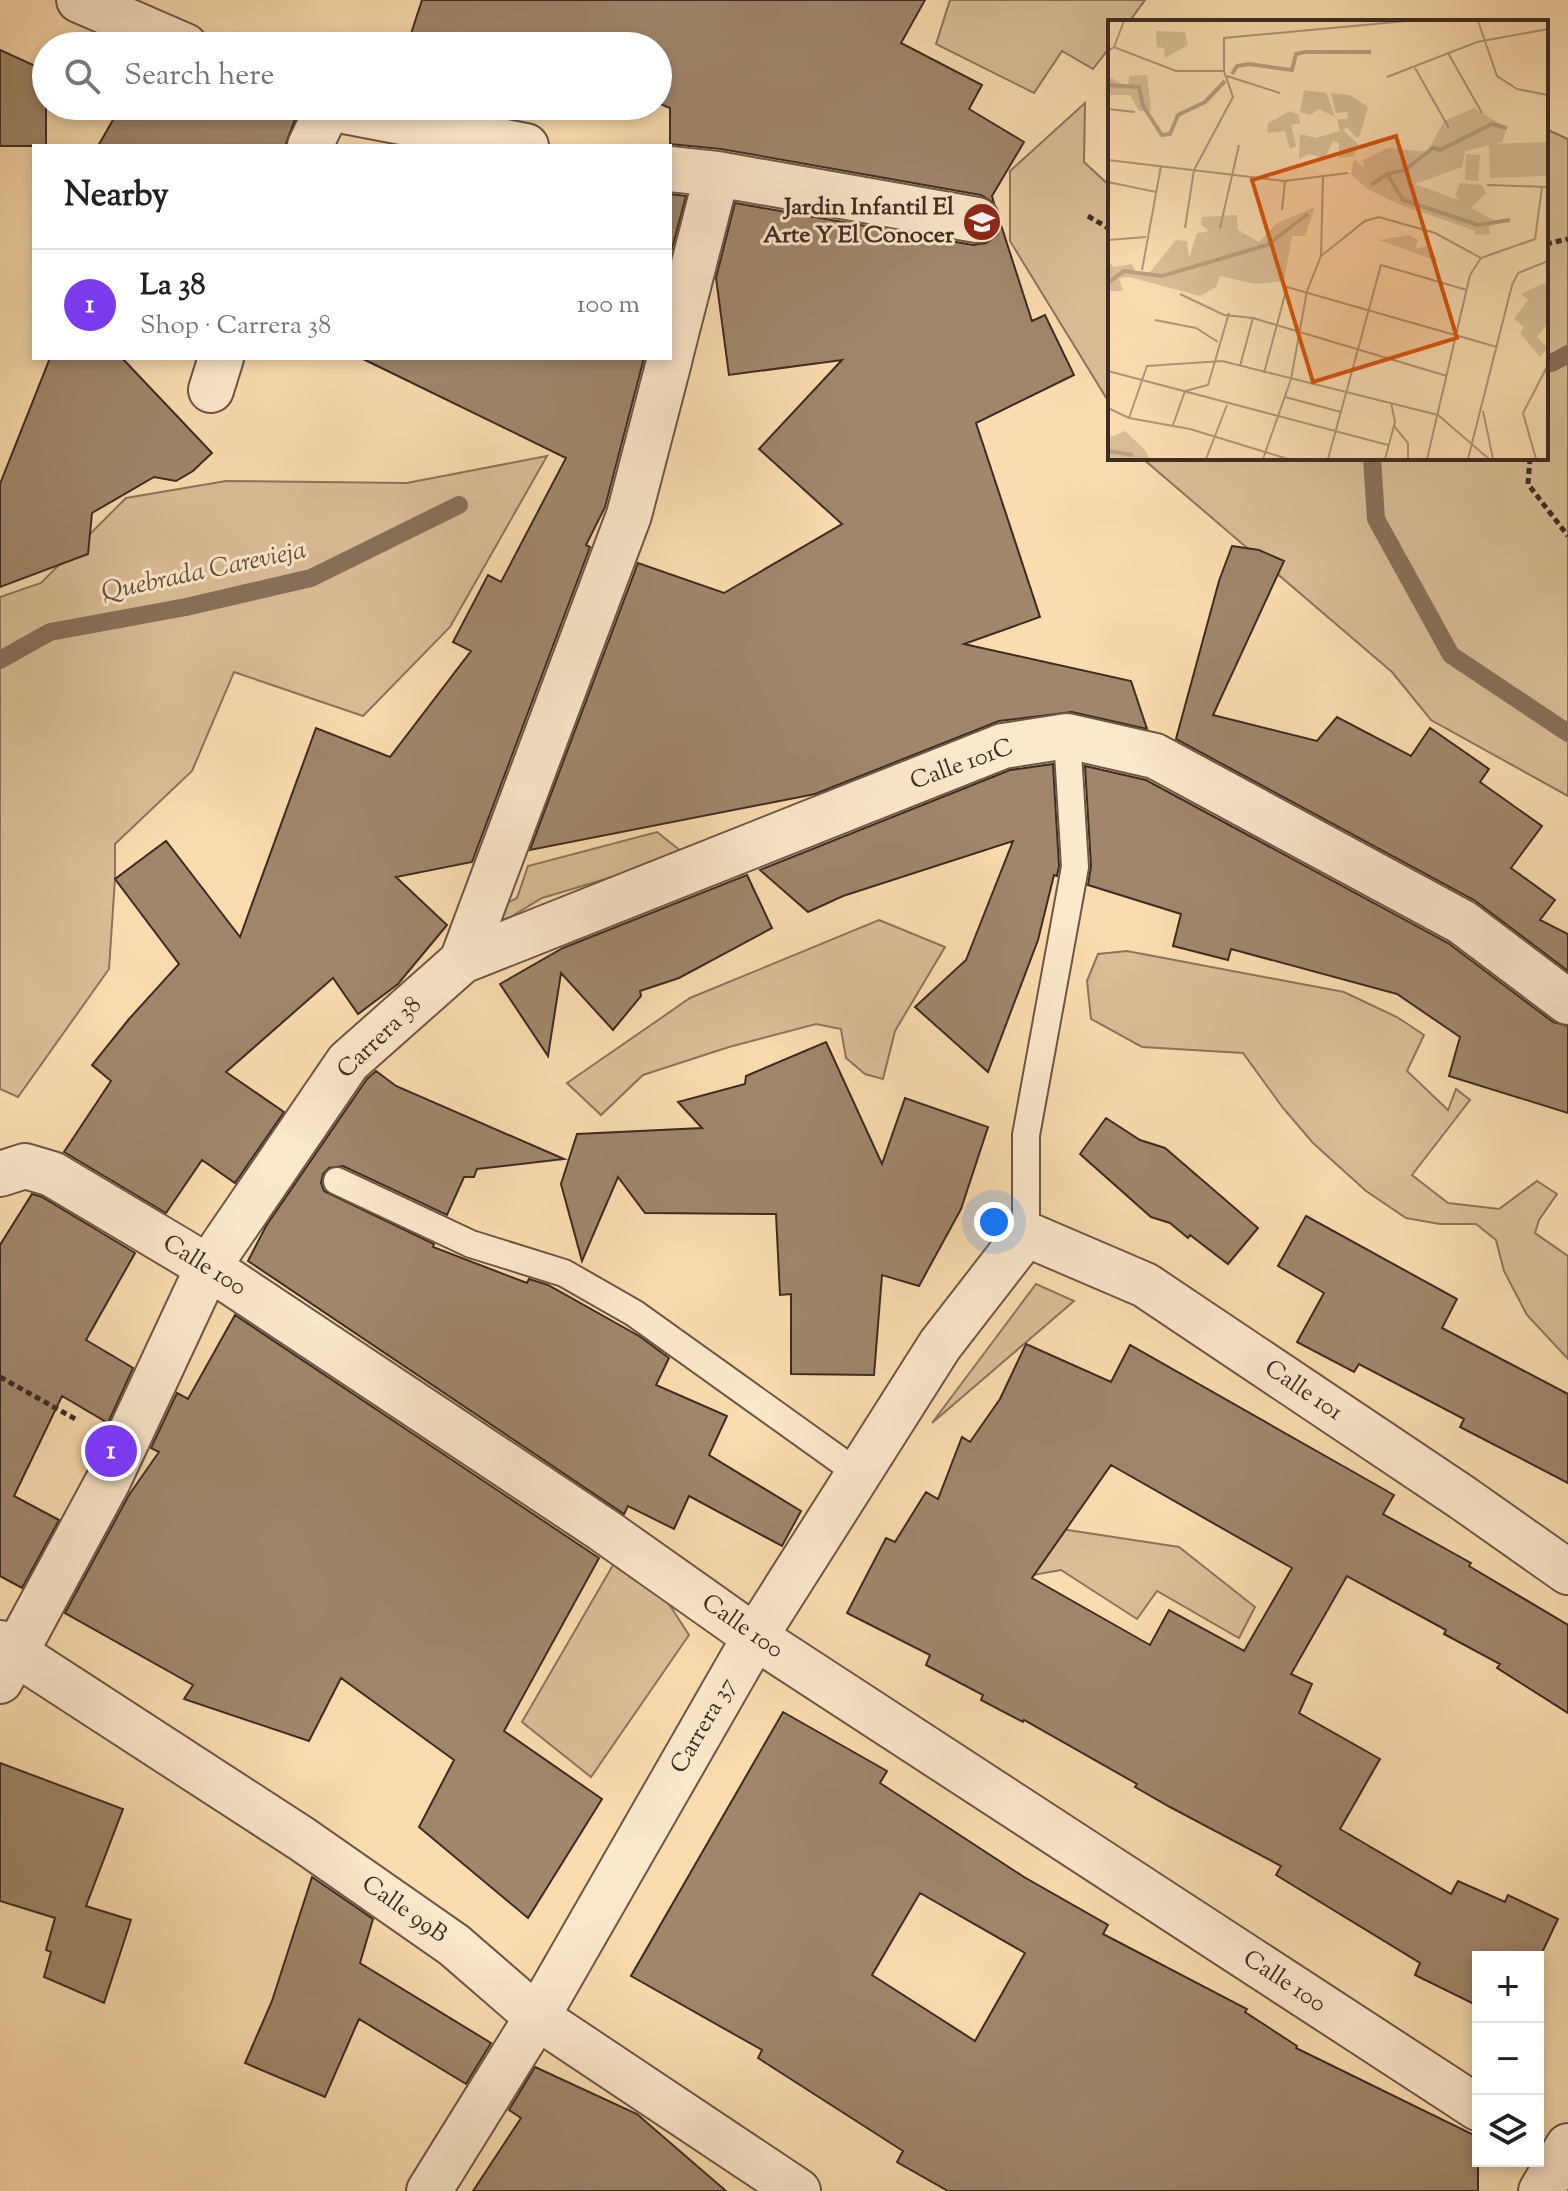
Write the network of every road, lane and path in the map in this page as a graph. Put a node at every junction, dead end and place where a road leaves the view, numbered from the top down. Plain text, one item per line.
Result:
1 (79, 0) edge
2 (153, 32) edge
3 (320, 120) edge
4 (510, 144) edge
5 (672, 169) edge
6 (717, 174) junction
7 (1088, 216) dead end
8 (977, 220) dead end
9 (1108, 228) edge
10 (1568, 239) edge
11 (1548, 244) edge
12 (672, 350) edge
13 (669, 360) edge
14 (1530, 460) edge
15 (1568, 536) edge
16 (1067, 736) junction
17 (462, 961) junction
18 (1568, 1002) edge
19 (0, 1174) edge
20 (337, 1181) dead end
21 (1026, 1234) junction
22 (208, 1267) junction
23 (0, 1377) edge
24 (124, 1445) junction
25 (859, 1474) junction
26 (1568, 1572) edge
27 (755, 1637) junction
28 (5, 1659) edge
29 (537, 2017) junction
30 (1472, 2104) edge
31 (429, 2191) edge
32 (798, 2191) edge

1 - 2 street
3 - 4 street
5 - 6 street
6 - 8 street
6 - 12 street, Carrera 38
7 - 9 path
10 - 11 path
13 - 17 street, Carrera 38
14 - 15 path
16 - 17 street, Calle 101C
16 - 18 street, Calle 101C
16 - 21 lane
17 - 22 street, Carrera 38
19 - 22 street, Calle 100
20 - 25 lane
21 - 25 street, Carrera 37
21 - 26 street, Calle 101
22 - 24 street, Carrera 38
22 - 27 street, Calle 100
23 - 24 path
24 - 28 street, Carrera 38
25 - 27 street, Carrera 37
27 - 29 street, Carrera 37
27 - 30 street, Calle 100
28 - 29 street, Calle 99B
29 - 31 street, Carrera 37
29 - 32 street, Calle 99B

